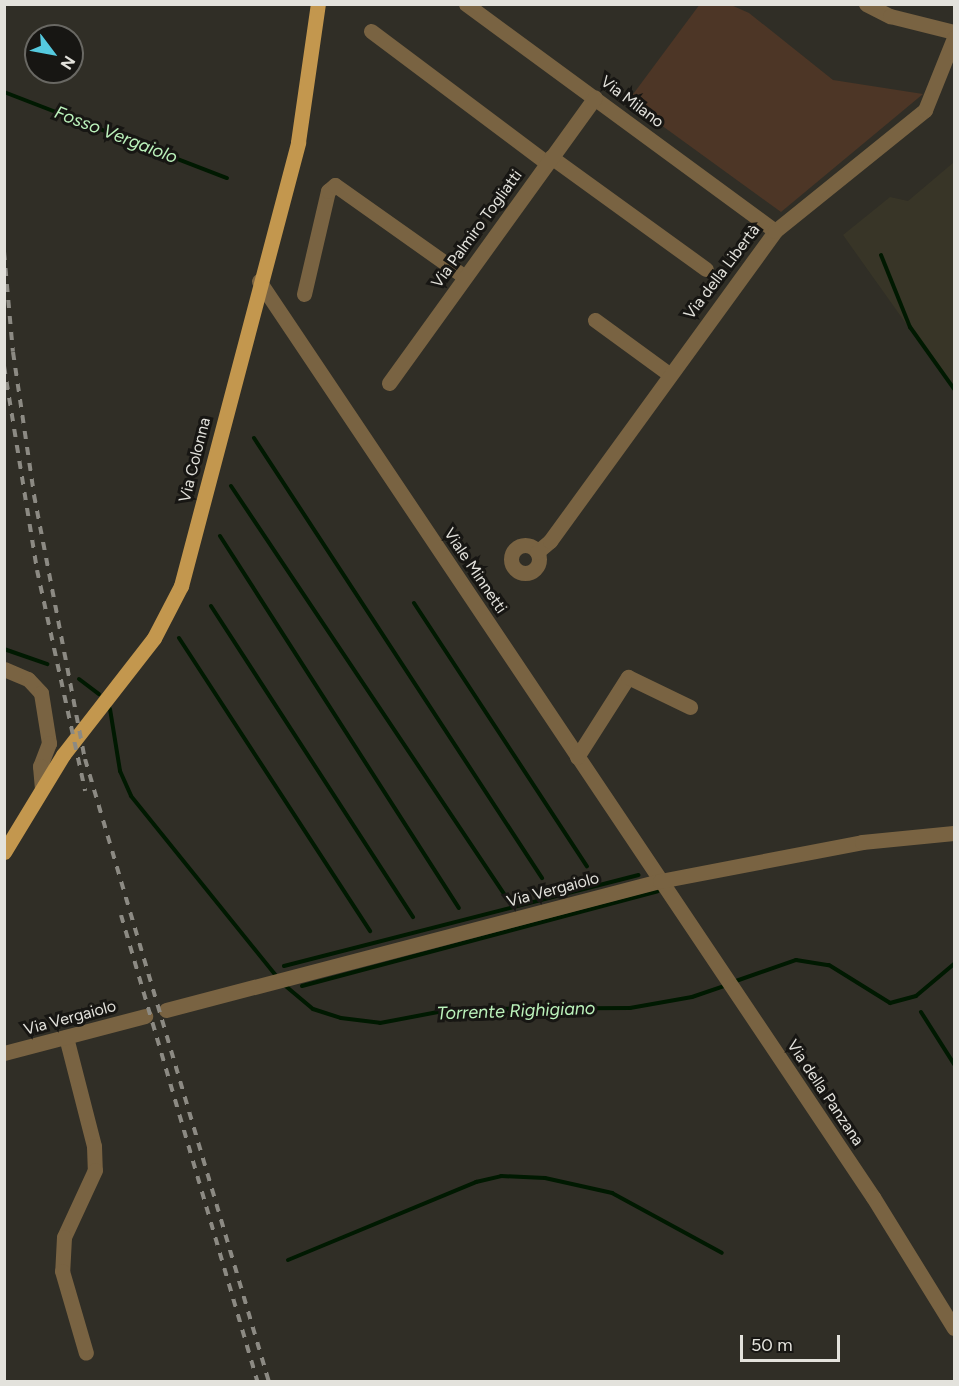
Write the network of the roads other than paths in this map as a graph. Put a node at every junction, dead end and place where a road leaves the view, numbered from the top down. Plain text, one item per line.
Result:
1 (318, 4) edge
2 (326, 4) edge
3 (466, 4) edge
4 (866, 4) edge
5 (485, 10) edge
6 (315, 31) junction
7 (371, 32) dead end
8 (954, 32) edge
9 (954, 38) edge
10 (595, 97) junction
11 (549, 160) junction
12 (775, 231) junction
13 (706, 269) dead end
14 (465, 277) junction
15 (259, 281) junction
16 (304, 294) dead end
17 (595, 320) dead end
18 (669, 374) junction
19 (389, 383) dead end
20 (537, 552) dead end
21 (4, 669) edge
22 (690, 707) dead end
23 (49, 743) junction
24 (63, 755) junction
25 (578, 757) junction
26 (42, 787) junction
27 (954, 833) edge
28 (4, 852) edge
29 (660, 881) junction
30 (166, 1010) dead end
31 (145, 1016) dead end
32 (66, 1037) junction
33 (4, 1053) edge
34 (954, 1328) edge
35 (86, 1353) dead end

1 - 6 main road
2 - 6 main road
3 - 5 street, Via Milano
4 - 8 street
5 - 10 street, Via Milano
6 - 15 main road, Via Colonna
7 - 11 street
9 - 12 street, Via della Libertà
10 - 11 street, Via Palmiro Togliatti
10 - 12 street, Via Milano
11 - 13 street
11 - 14 street, Via Palmiro Togliatti
12 - 18 street, Via della Libertà
14 - 16 street
14 - 19 street, Via Palmiro Togliatti
15 - 24 main road, Via Colonna
15 - 25 street, Viale Minnetti
17 - 18 street
18 - 20 street, Via della Libertà
21 - 23 street
22 - 25 street
23 - 24 street
23 - 26 street
24 - 26 main road, Via Colonna
25 - 29 street, Viale Minnetti
26 - 28 main road, Via Colonna
27 - 29 street, Via Vergaiolo
29 - 30 street, Via Vergaiolo
29 - 34 street, Via della Panzana
31 - 32 street, Via Vergaiolo
32 - 33 street, Via Vergaiolo
32 - 35 street

